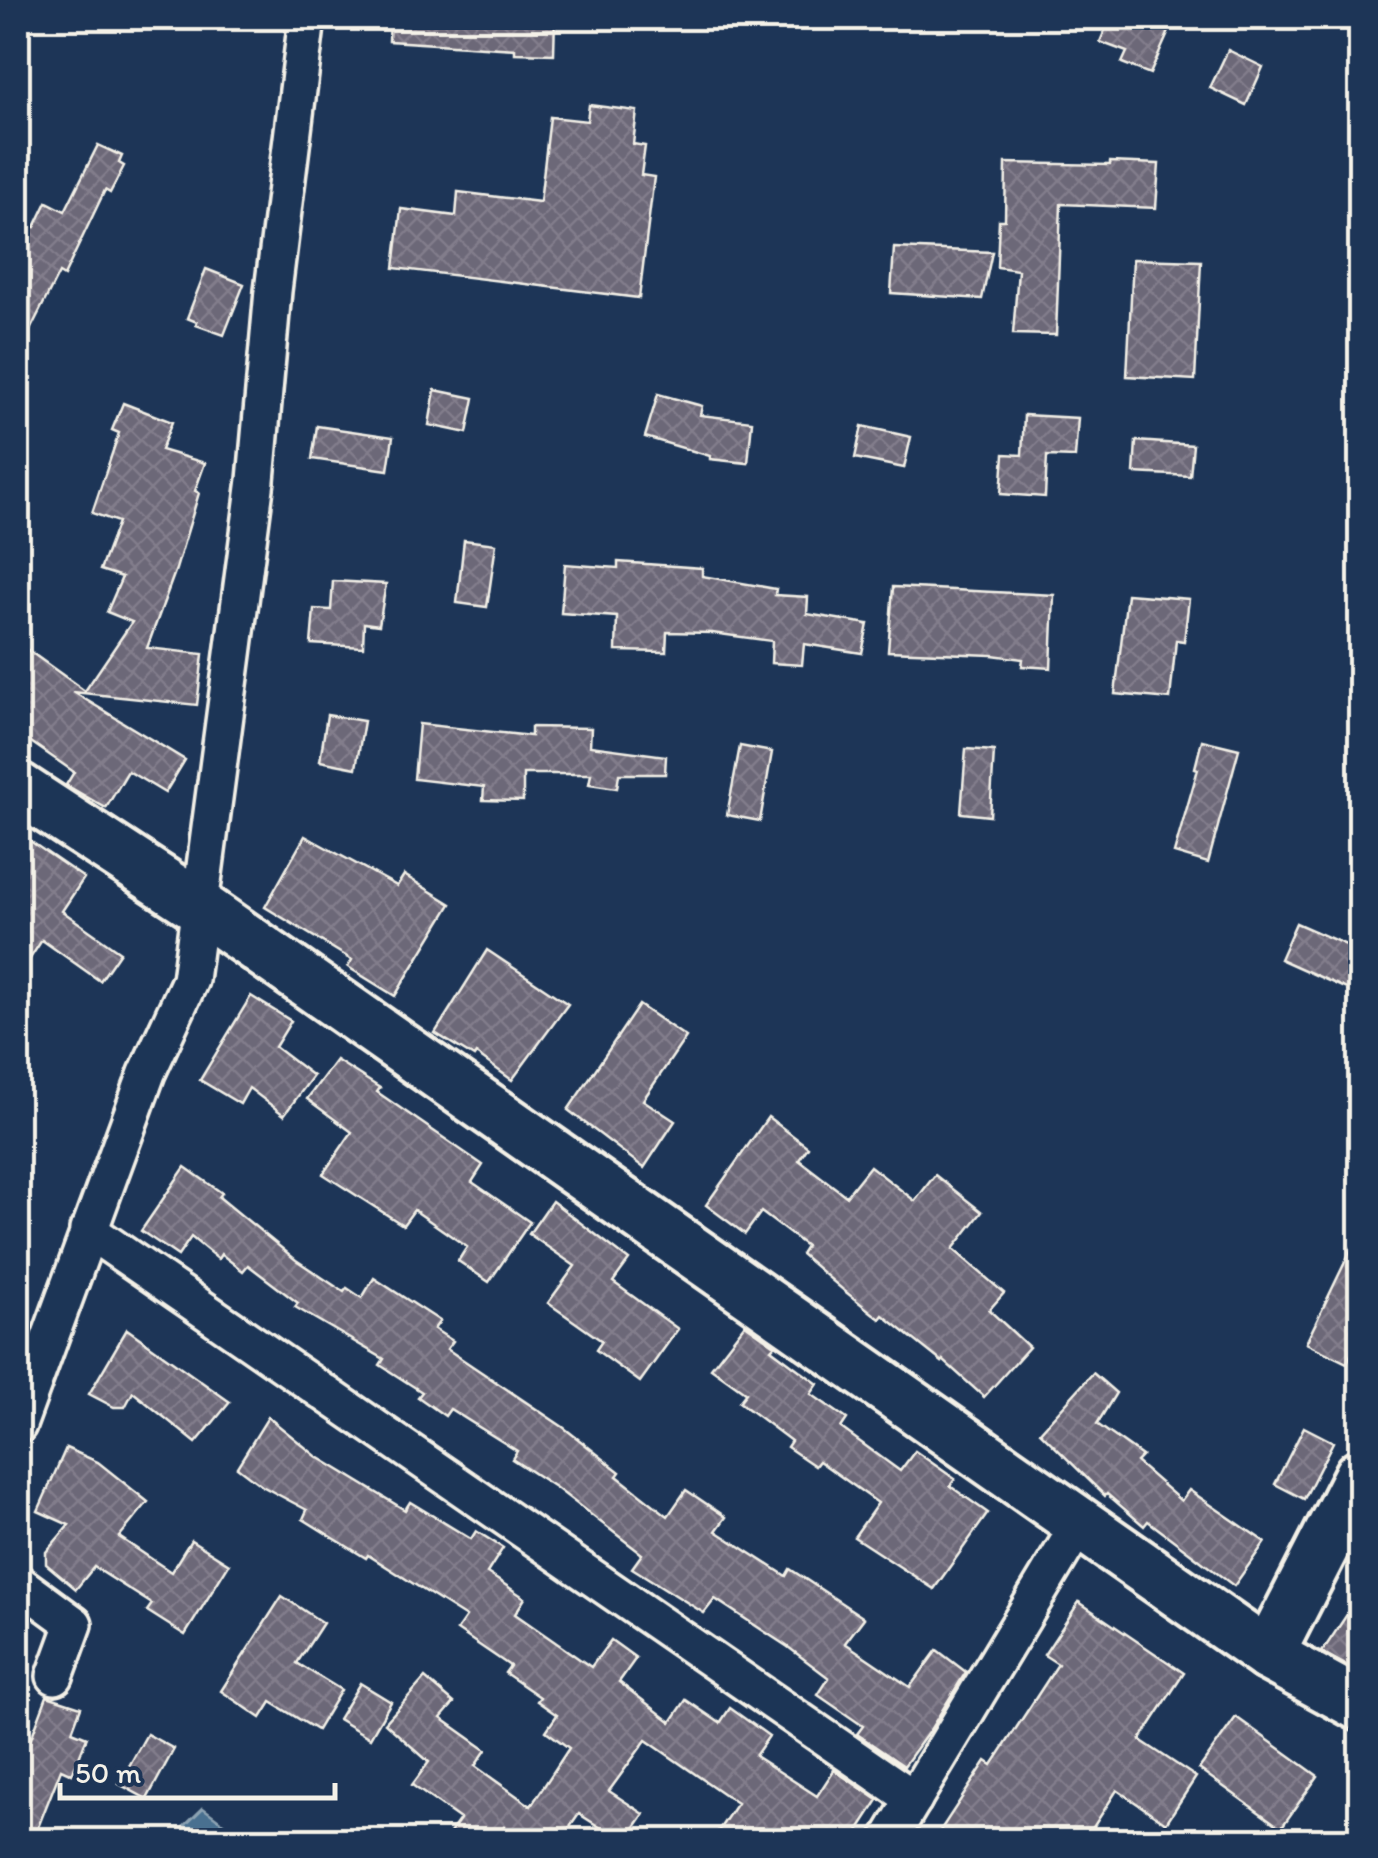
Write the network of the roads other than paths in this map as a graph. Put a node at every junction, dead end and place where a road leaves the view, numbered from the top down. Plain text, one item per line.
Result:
1 (308, 18) edge
2 (18, 788) edge
3 (200, 908) junction
4 (88, 1230) junction
5 (18, 1425) edge
6 (1360, 1475) edge
7 (1080, 1523) junction
8 (18, 1583) edge
9 (1268, 1654) junction
10 (55, 1676) dead end
11 (1360, 1705) edge
12 (914, 1800) junction
13 (889, 1840) edge

1 - 3 street
2 - 3 street
3 - 4 street
3 - 7 street
4 - 5 street
4 - 12 street
6 - 9 street
7 - 9 street
7 - 12 street
8 - 10 street
9 - 11 street
12 - 13 street

